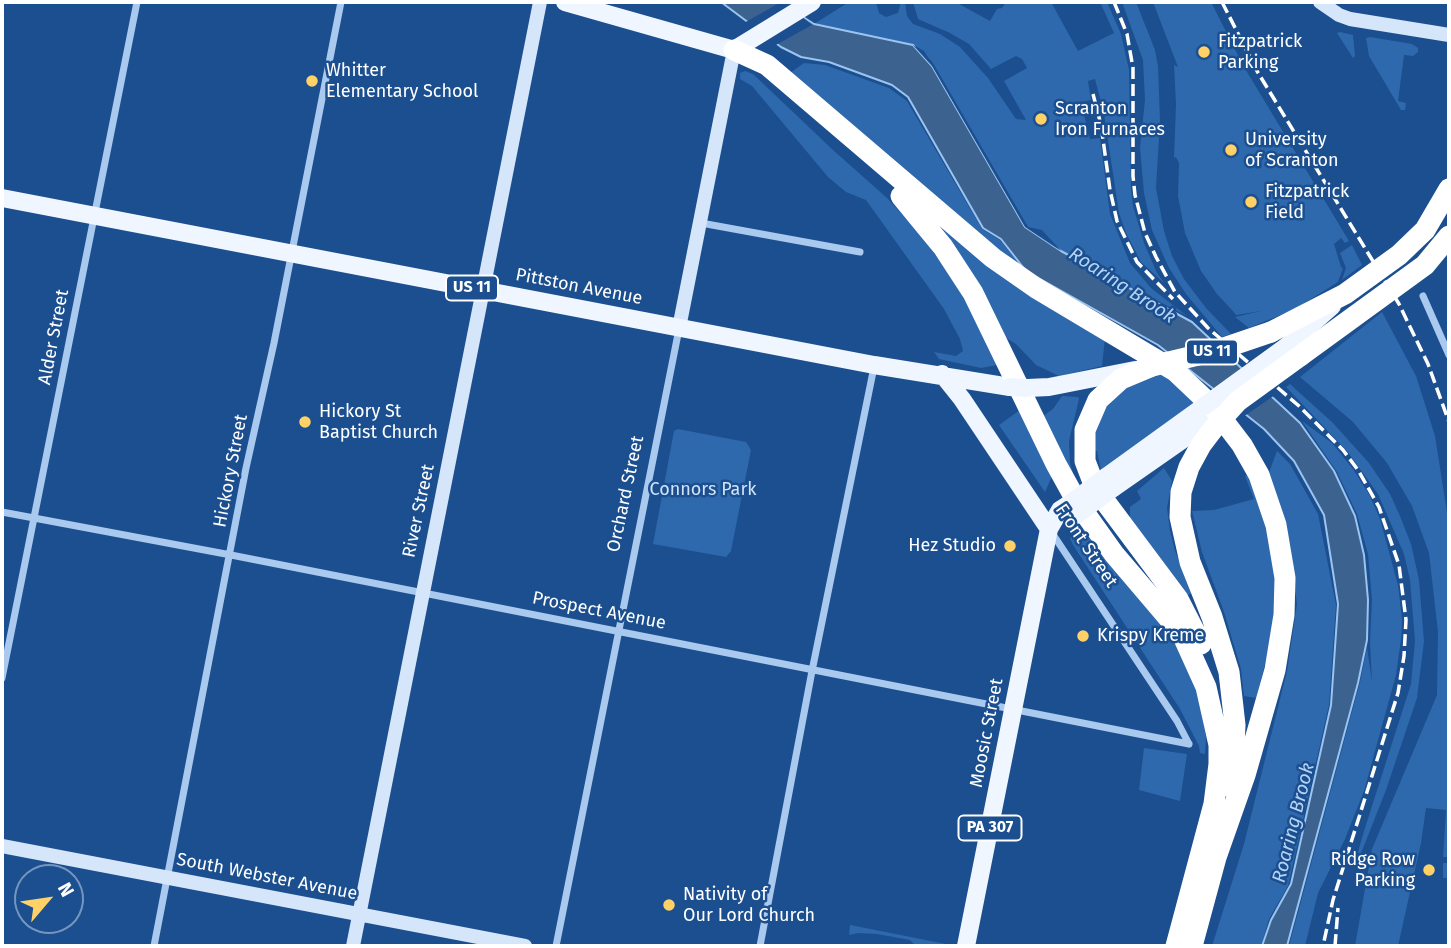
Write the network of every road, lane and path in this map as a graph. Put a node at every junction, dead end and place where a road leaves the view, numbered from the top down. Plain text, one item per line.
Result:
1 (137, 2) edge
2 (341, 2) edge
3 (540, 2) edge
4 (565, 2) edge
5 (813, 2) edge
6 (1320, 2) edge
7 (1445, 36) edge
8 (734, 50) junction
9 (1449, 189) edge
10 (2, 198) edge
11 (95, 215) junction
12 (700, 222) junction
13 (1449, 236) edge
14 (860, 252) dead end
15 (292, 253) junction
16 (483, 290) junction
17 (1345, 294) junction
18 (1423, 296) dead end
19 (679, 328) junction
20 (1294, 351) junction
21 (1449, 355) edge
22 (874, 365) junction
23 (1147, 367) junction
24 (942, 374) junction
25 (1210, 417) junction
26 (2, 512) edge
27 (34, 519) junction
28 (1049, 529) junction
29 (231, 555) junction
30 (422, 593) junction
31 (617, 631) junction
32 (812, 671) junction
33 (2, 678) edge
34 (1013, 710) junction
35 (1189, 744) joint
36 (1219, 745) junction
37 (2, 846) edge
38 (1214, 863) junction
39 (167, 878) junction
40 (359, 915) junction
41 (154, 946) edge
42 (353, 946) edge
43 (525, 946) edge
44 (556, 946) edge
45 (760, 946) edge
46 (966, 946) edge
47 (1177, 946) edge
48 (1192, 946) edge

1 - 11 street, Alder Street
2 - 15 street, Hickory Street
3 - 16 main road, River Street
4 - 8 main road
5 - 8 main road
6 - 7 main road
8 - 12 main road, Orchard Street
8 - 36 highway
8 - 38 highway
9 - 17 highway, US 11
10 - 11 main road, Pittston Avenue / US 11
11 - 15 main road, Pittston Avenue / US 11
11 - 27 street, Alder Street
12 - 14 street
12 - 19 main road, Orchard Street
13 - 20 highway
15 - 16 main road, Pittston Avenue / US 11
15 - 29 street, Hickory Street
16 - 19 main road, Pittston Avenue / US 11
16 - 30 main road, River Street
17 - 20 main road, PA 307
17 - 23 highway, US 11, bridge
18 - 21 street
19 - 22 main road, Pittston Avenue / US 11
19 - 31 street, Orchard Street
20 - 25 main road, PA 307, bridge
20 - 25 highway, bridge
22 - 24 main road, Pittston Avenue / US 11
22 - 32 street
23 - 24 main road, US 11
23 - 36 highway
24 - 28 main road, Front Street
25 - 28 main road, PA 307, bridge
25 - 38 highway
26 - 27 street, Prospect Avenue
27 - 29 street, Prospect Avenue
27 - 33 street, Alder Street
28 - 34 main road, Moosic Street / PA 307
28 - 35 street, Front Street
29 - 30 street, Prospect Avenue
29 - 39 street, Hickory Street
30 - 31 street, Prospect Avenue
30 - 40 main road, River Street
31 - 32 street, Prospect Avenue
31 - 44 street, Orchard Street
32 - 34 street, Prospect Avenue
32 - 45 street
34 - 35 street, Prospect Avenue
34 - 46 main road, Moosic Street / PA 307
36 - 47 highway
37 - 39 main road, South Webster Avenue
38 - 48 highway
39 - 40 main road, South Webster Avenue
39 - 41 street, Hickory Street
40 - 42 main road, River Street
40 - 43 main road, South Webster Avenue

